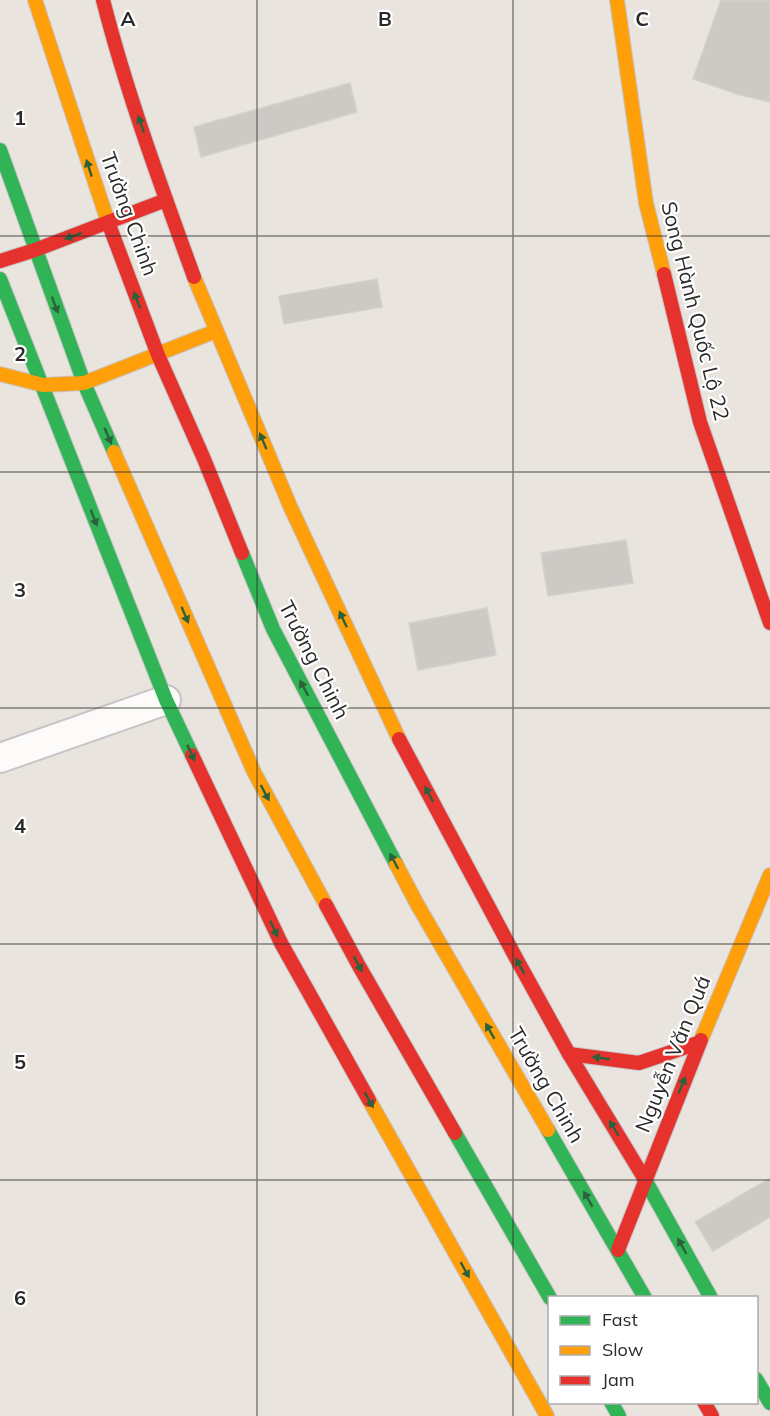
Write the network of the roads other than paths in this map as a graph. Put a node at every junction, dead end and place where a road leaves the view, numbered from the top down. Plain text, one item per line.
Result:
1 (35, 0) edge
2 (103, 0) edge
3 (617, 0) edge
4 (0, 150) edge
5 (166, 200) junction
6 (108, 223) junction
7 (35, 250) junction
8 (0, 261) edge
9 (0, 279) edge
10 (216, 331) junction
11 (158, 355) junction
12 (0, 374) edge
13 (84, 383) junction
14 (43, 385) junction
15 (770, 623) edge
16 (171, 698) junction
17 (0, 758) edge
18 (770, 875) edge
19 (698, 1043) junction
20 (569, 1054) junction
21 (645, 1178) junction
22 (618, 1250) junction
23 (549, 1296) edge
24 (644, 1296) edge
25 (710, 1296) edge
26 (758, 1382) edge
27 (770, 1403) edge
28 (547, 1416) edge

6 -> 1 main road, Trường Chinh
5 -> 2 main road, Trường Chinh
3 - 15 main road, Song Hành Quốc Lộ 22
4 - 7 main road
5 - 6 main road
5 - 10 main road, Trường Chinh
6 -> 7 main road
11 -> 6 main road, Trường Chinh
7 - 8 main road
7 -> 13 main road
9 - 14 main road
10 - 11 main road
20 -> 10 main road, Trường Chinh
11 - 13 main road
22 -> 11 main road, Trường Chinh
12 - 14 main road
13 - 14 main road
13 -> 23 main road
14 -> 16 main road
16 - 17 street
16 -> 28 main road
18 - 19 main road, Nguyễn Văn Quá
19 -> 20 main road
21 -> 19 main road, Nguyễn Văn Quá
21 -> 20 main road, Trường Chinh
21 - 22 main road, Nguyễn Văn Quá
25 -> 21 main road, Trường Chinh
22 - 24 main road, Trường Chinh
26 - 27 main road

